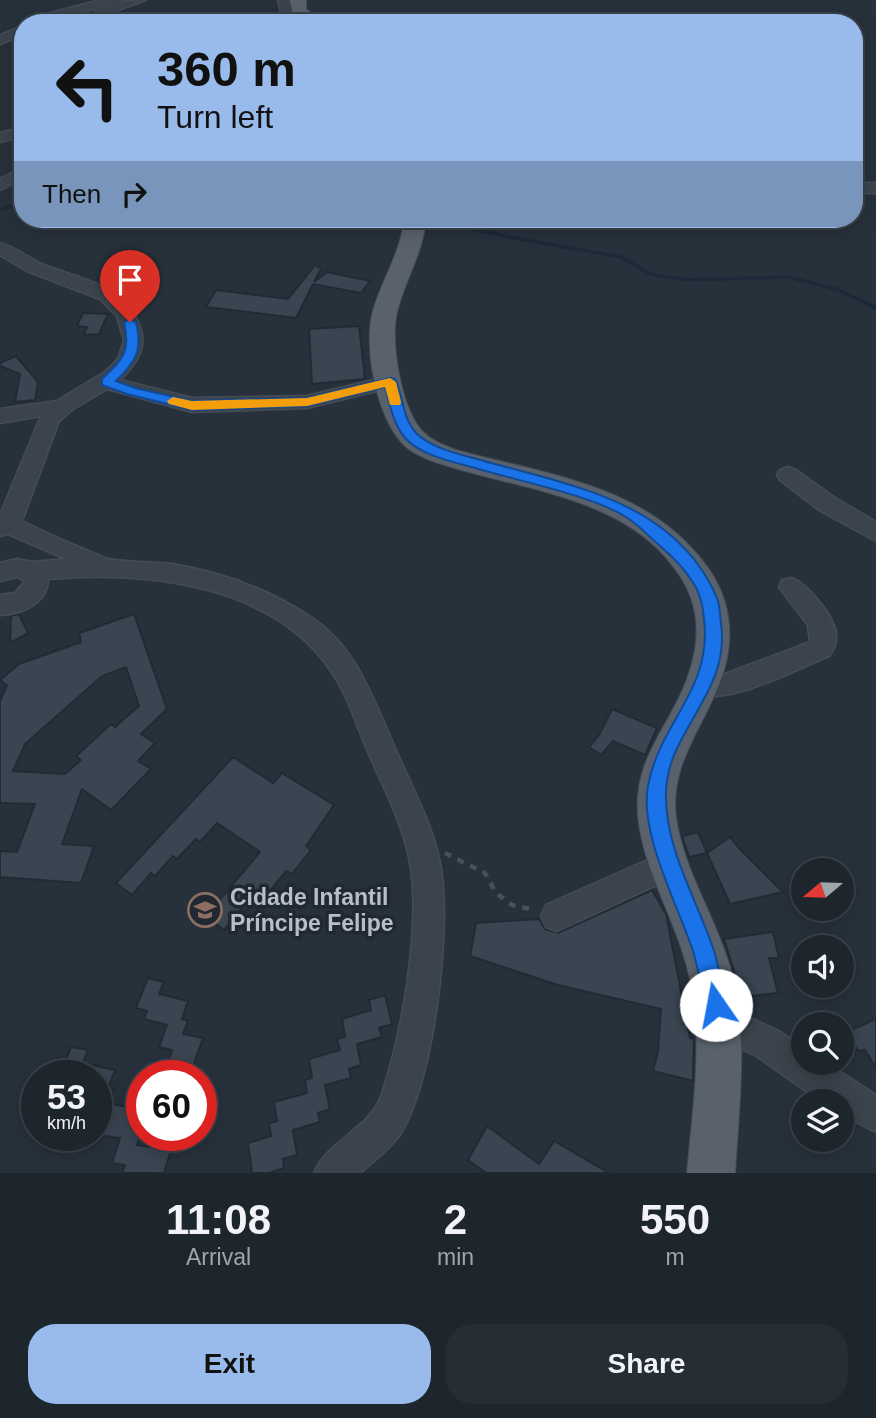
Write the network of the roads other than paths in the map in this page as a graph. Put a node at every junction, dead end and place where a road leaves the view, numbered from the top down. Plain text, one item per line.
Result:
1 (61, 0) edge
2 (116, 0) edge
3 (140, 0) edge
4 (284, 0) edge
5 (50, 14) edge
6 (53, 14) edge
7 (100, 14) edge
8 (296, 14) edge
9 (413, 228) edge
10 (0, 248) edge
11 (107, 382) junction
12 (390, 382) junction
13 (59, 408) junction
14 (0, 416) edge
15 (788, 475) dead end
16 (4, 525) edge
17 (876, 533) edge
18 (97, 568) junction
19 (15, 574) edge
20 (791, 587) dead end
21 (1, 607) edge
22 (702, 686) junction
23 (670, 864) junction
24 (557, 916) road end
25 (718, 1021) junction
26 (876, 1114) edge
27 (333, 1173) edge
28 (711, 1173) edge

1 - 5 street
2 - 6 street
3 - 7 street
4 - 8 street
9 - 12 main road
10 - 11 street
11 - 12 street
11 - 13 street
12 - 22 main road
13 - 14 street
13 - 16 street
15 - 17 street
16 - 18 street
18 - 19 street
18 - 27 street
19 - 21 street
20 - 22 street
22 - 23 main road
23 - 24 street
23 - 25 main road
25 - 26 street
25 - 28 main road

